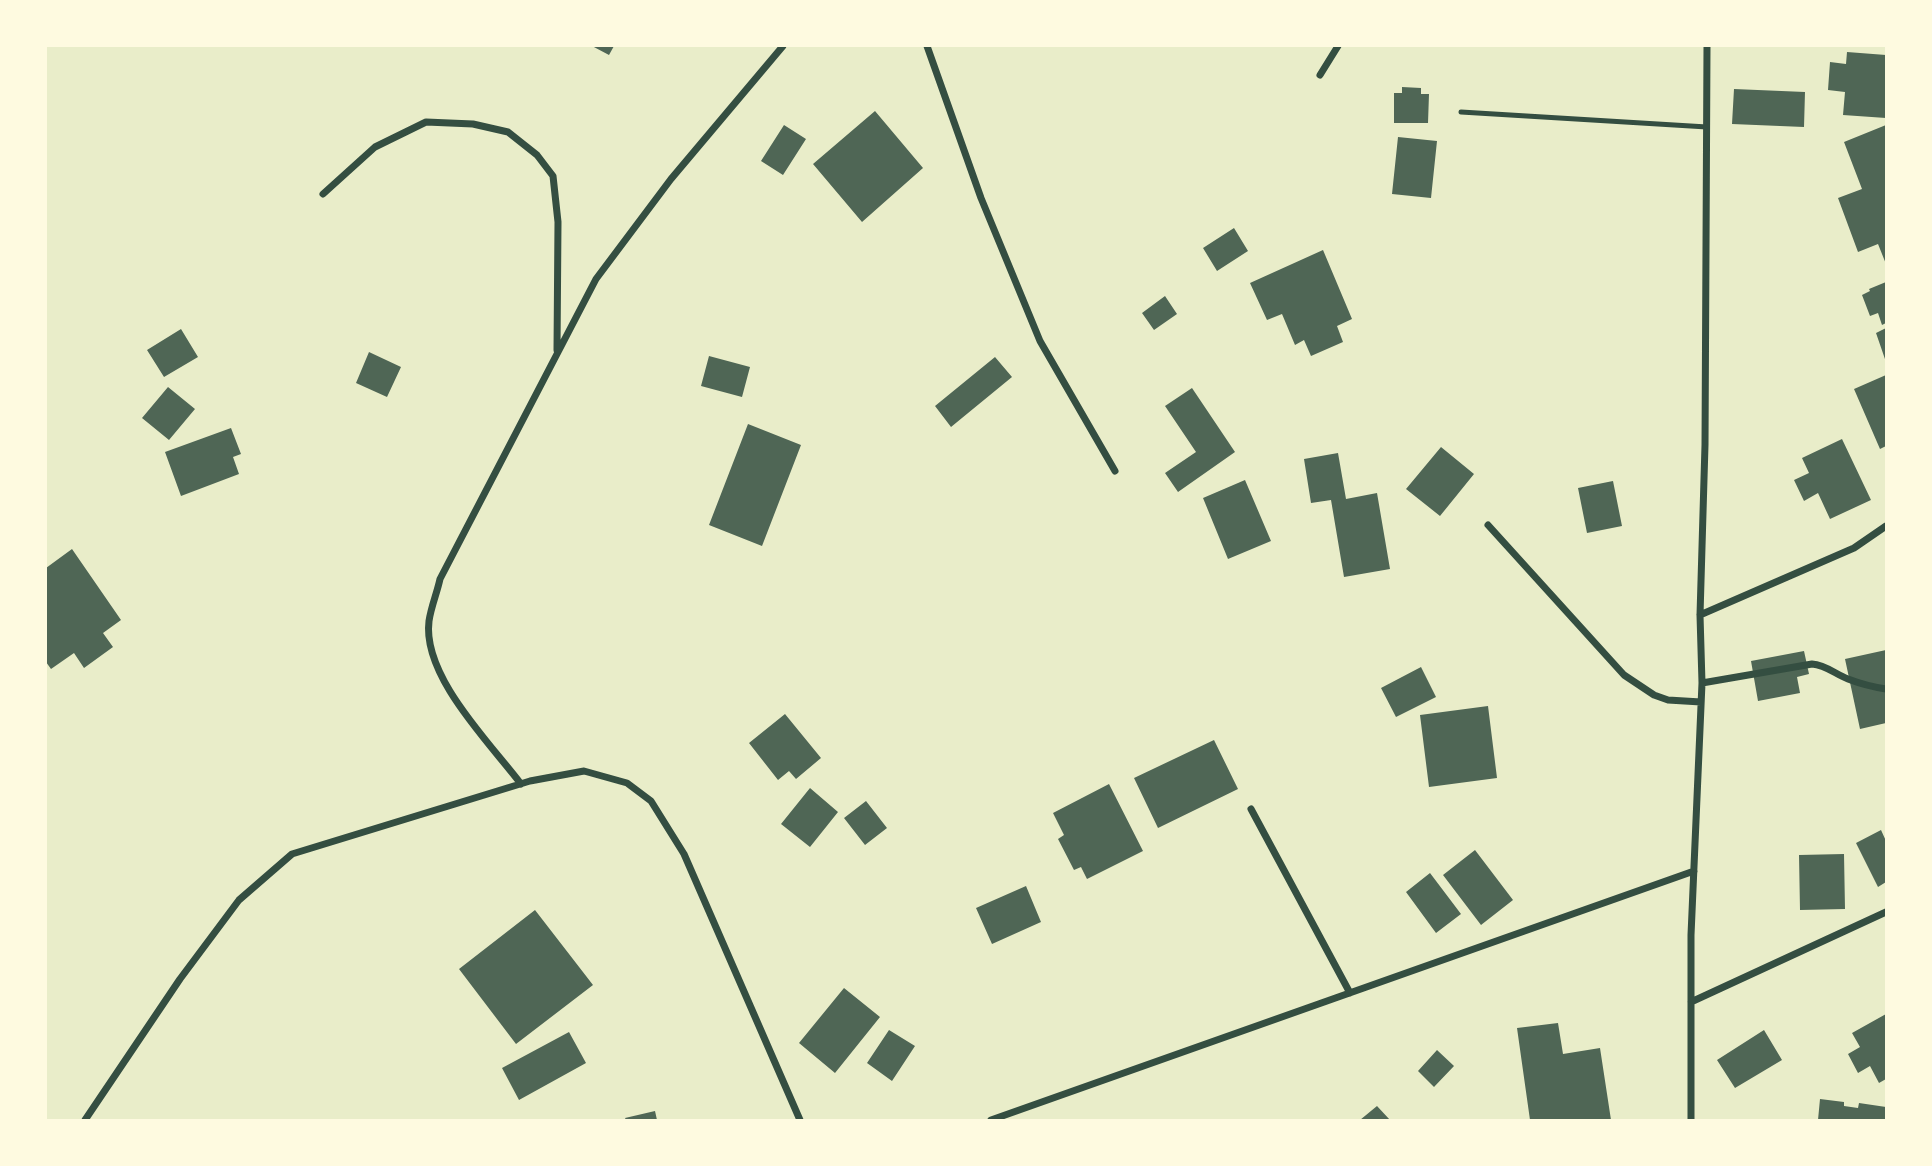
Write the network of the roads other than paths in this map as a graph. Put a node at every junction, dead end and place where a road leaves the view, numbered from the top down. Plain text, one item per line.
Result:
1 (783, 46) edge
2 (927, 46) edge
3 (1338, 46) edge
4 (1707, 46) edge
5 (1320, 75) dead end
6 (1461, 113) dead end
7 (1707, 127) junction
8 (323, 194) dead end
9 (557, 354) junction
10 (1115, 471) dead end
11 (1488, 525) dead end
12 (1886, 526) edge
13 (1700, 615) junction
14 (1702, 683) junction
15 (1886, 689) edge
16 (1701, 702) junction
17 (521, 784) junction
18 (1251, 809) dead end
19 (1694, 871) junction
20 (1886, 912) edge
21 (1350, 993) junction
22 (1691, 1002) junction
23 (85, 1121) edge
24 (800, 1121) edge
25 (991, 1121) edge
26 (1690, 1121) edge

1 - 9 street
2 - 10 street
3 - 5 street
4 - 7 street
6 - 7 lane
7 - 13 street
8 - 9 street
9 - 17 street
11 - 16 street
12 - 13 street
13 - 14 street
14 - 15 street
14 - 16 street
16 - 19 street
17 - 23 street
17 - 24 street
18 - 21 street
19 - 21 street
19 - 22 street
20 - 22 street
21 - 25 street
22 - 26 street

